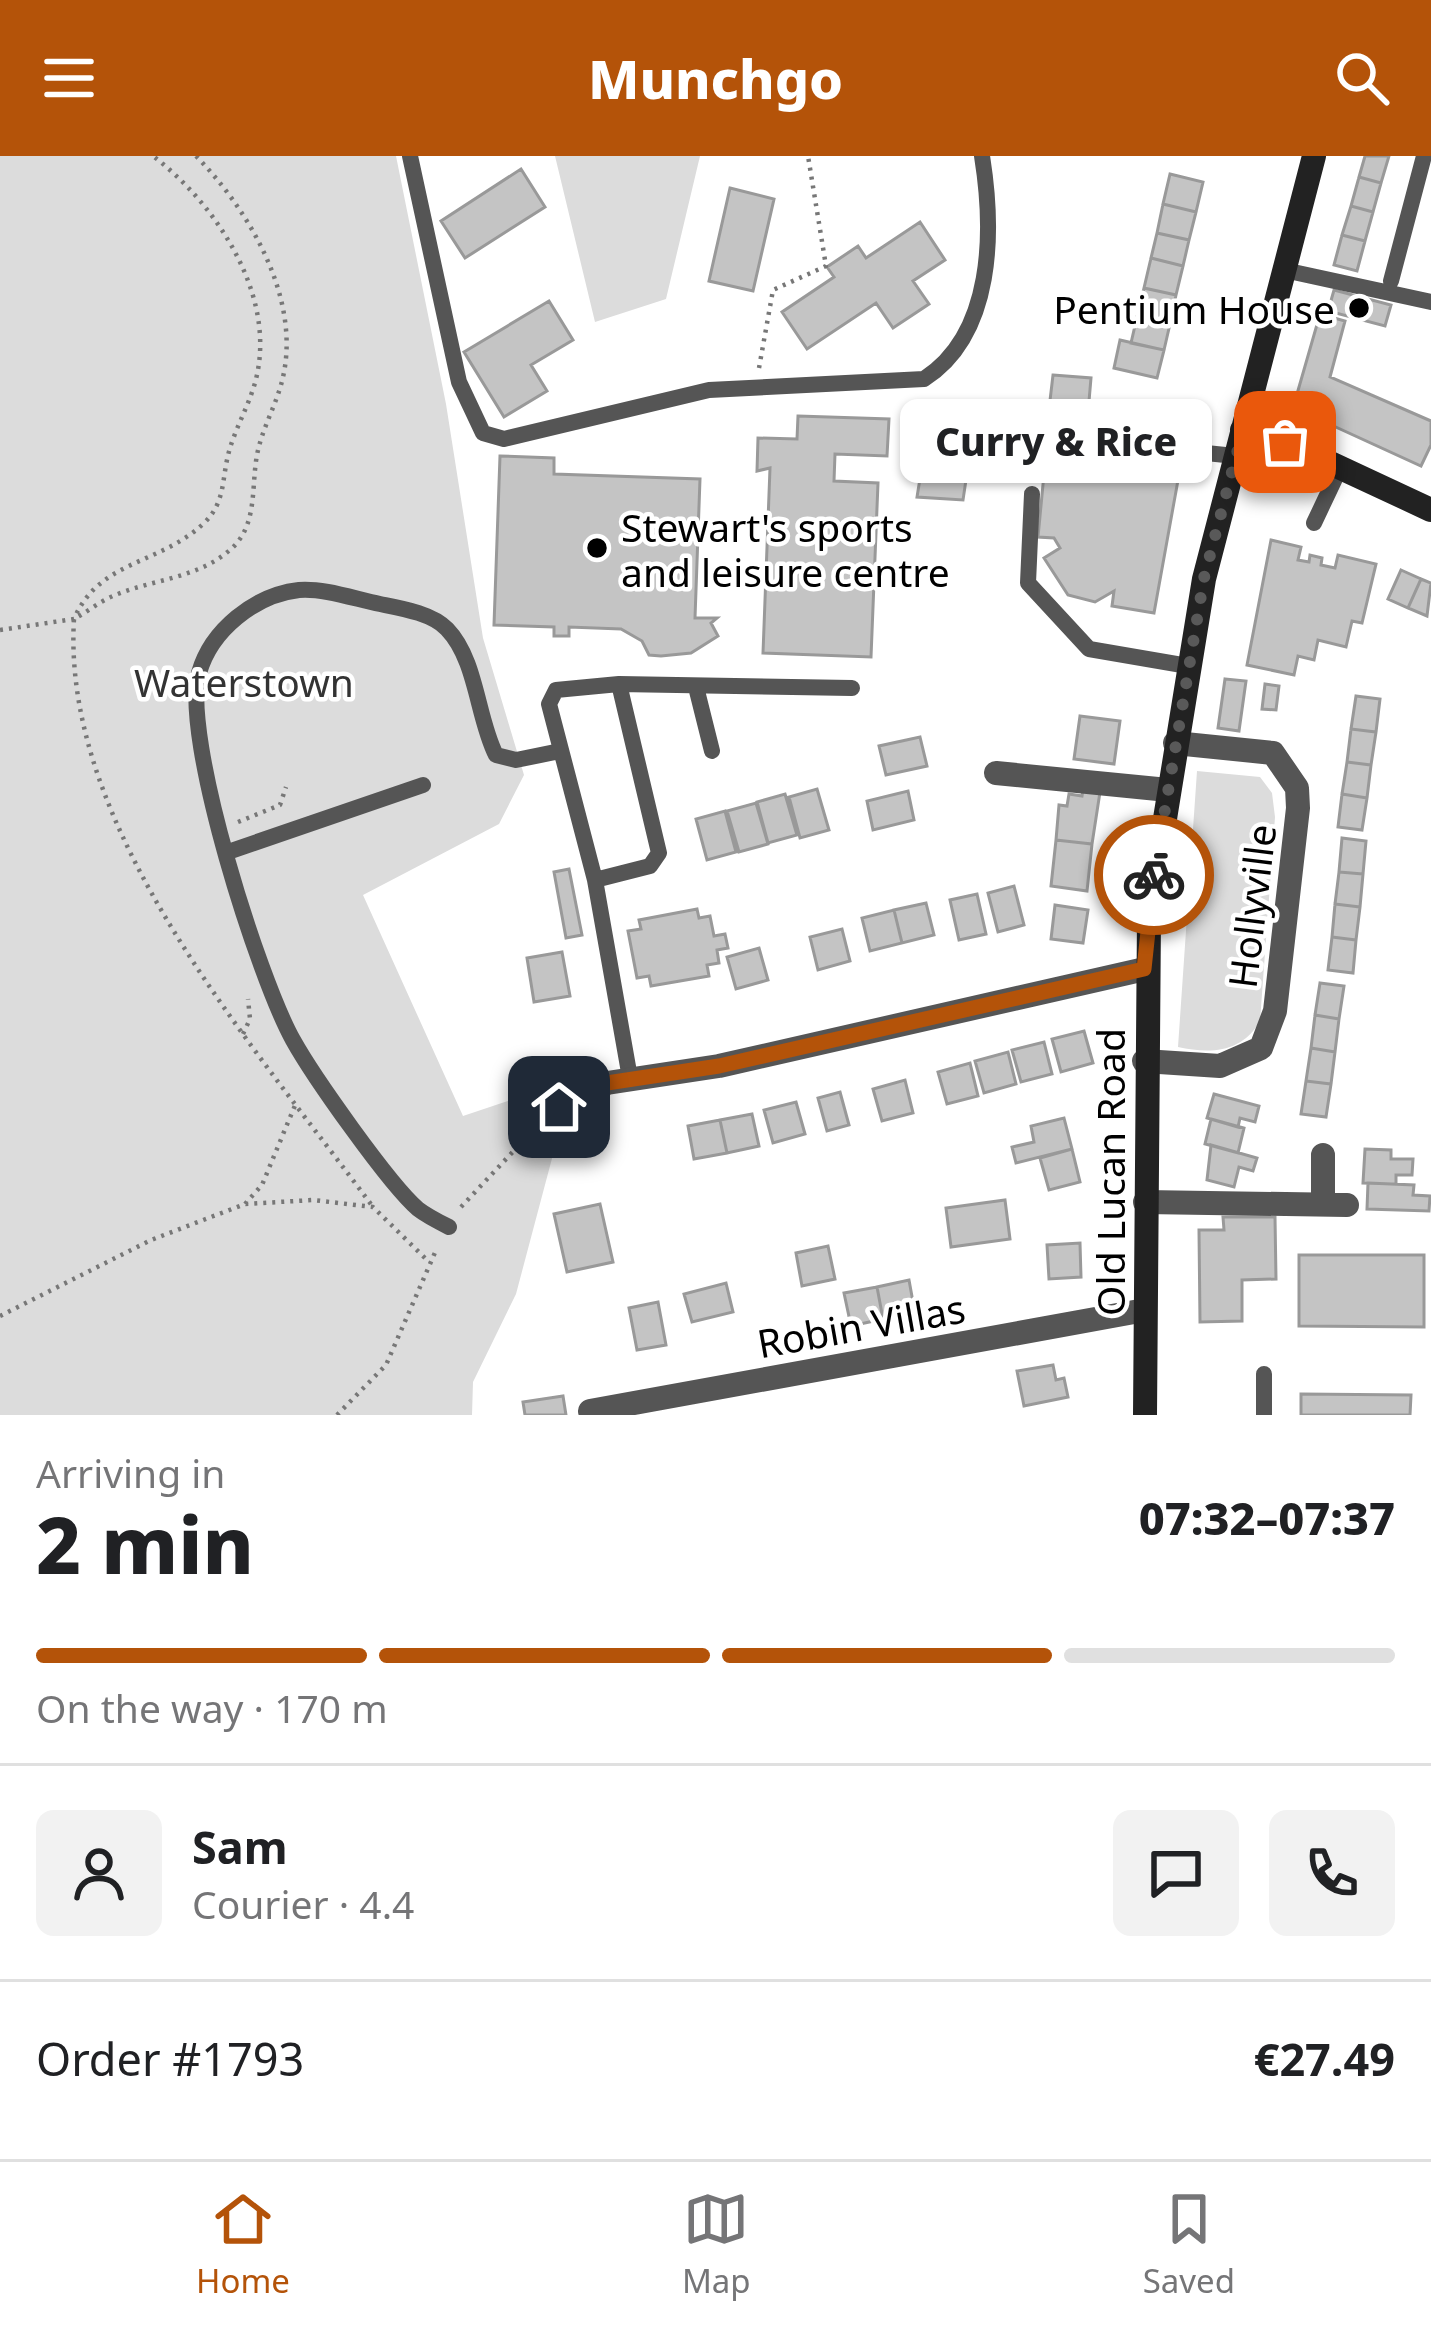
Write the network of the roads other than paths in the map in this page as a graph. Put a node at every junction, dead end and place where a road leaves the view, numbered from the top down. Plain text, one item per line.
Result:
1 (410, 156) edge
2 (982, 156) edge
3 (1313, 156) edge
4 (1424, 156) edge
5 (1284, 270) junction
6 (1391, 281) dead end
7 (1431, 302) edge
8 (985, 430) dead end
9 (1243, 430) junction
10 (1235, 456) junction
11 (1340, 468) junction
12 (1031, 494) dead end
13 (1431, 510) edge
14 (1314, 523) dead end
15 (1188, 666) junction
16 (619, 684) junction
17 (696, 687) junction
18 (852, 688) dead end
19 (1175, 743) junction
20 (560, 751) junction
21 (712, 751) dead end
22 (996, 773) dead end
23 (423, 784) dead end
24 (1168, 790) junction
25 (228, 852) junction
26 (595, 880) junction
27 (1144, 969) junction
28 (1144, 1060) junction
29 (630, 1078) junction
30 (559, 1107) road end
31 (1323, 1155) dead end
32 (1144, 1202) junction
33 (449, 1227) road end
34 (1145, 1310) junction
35 (1264, 1374) dead end
36 (590, 1411) dead end
37 (1145, 1415) edge
38 (1264, 1415) edge

1 - 2 lane
3 - 5 street, Old Lucan Road
4 - 6 lane
5 - 7 lane
5 - 9 street, Old Lucan Road
8 - 10 lane
9 - 10 street, Old Lucan Road
9 - 11 street
10 - 15 street, Old Lucan Road
11 - 13 street
11 - 14 lane
12 - 15 lane
15 - 19 street, Old Lucan Road
16 - 17 lane
16 - 20 lane
16 - 26 lane
17 - 18 lane
17 - 21 lane
19 - 24 street, Old Lucan Road
19 - 28 street, Hollyville
20 - 25 lane
20 - 26 lane
22 - 24 street
23 - 25 lane
24 - 27 street, Old Lucan Road
25 - 33 lane
26 - 29 lane
27 - 28 street, Old Lucan Road
27 - 29 street
28 - 32 street, Old Lucan Road
29 - 30 street
31 - 32 street
32 - 34 street, Old Lucan Road
34 - 36 street, Robin Villas
34 - 37 street, Old Lucan Road
35 - 38 lane

